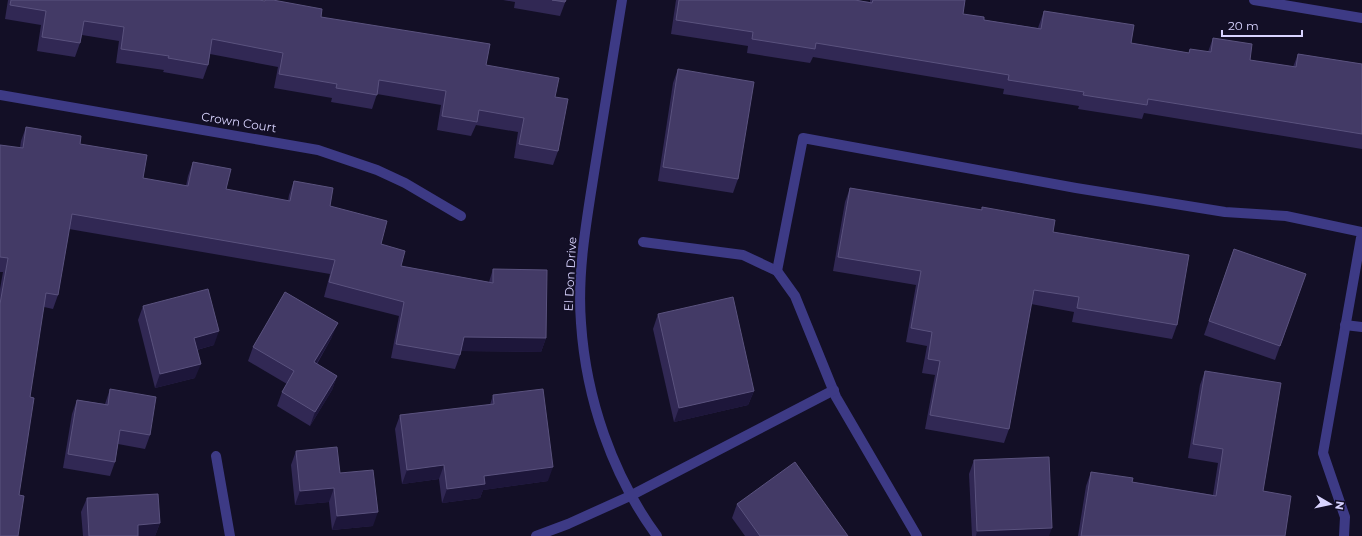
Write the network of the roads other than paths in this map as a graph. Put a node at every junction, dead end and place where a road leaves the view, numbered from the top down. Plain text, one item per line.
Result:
1 (622, 0) edge
2 (1254, 0) edge
3 (1286, 3) edge
4 (1362, 18) edge
5 (0, 95) edge
6 (461, 216) dead end
7 (643, 242) dead end
8 (777, 271) junction
9 (1345, 325) junction
10 (1362, 327) edge
11 (834, 390) junction
12 (216, 456) dead end
13 (630, 496) junction
14 (230, 536) edge
15 (536, 536) edge
16 (656, 536) edge
17 (917, 536) edge
18 (1344, 536) edge

1 - 13 street, El Don Drive
2 - 3 street
3 - 4 street
5 - 6 street, Crown Court
7 - 8 street
8 - 9 street
8 - 11 street
9 - 10 street
9 - 18 street
11 - 13 street
11 - 17 street
12 - 14 street
13 - 15 street
13 - 16 street, El Don Drive

